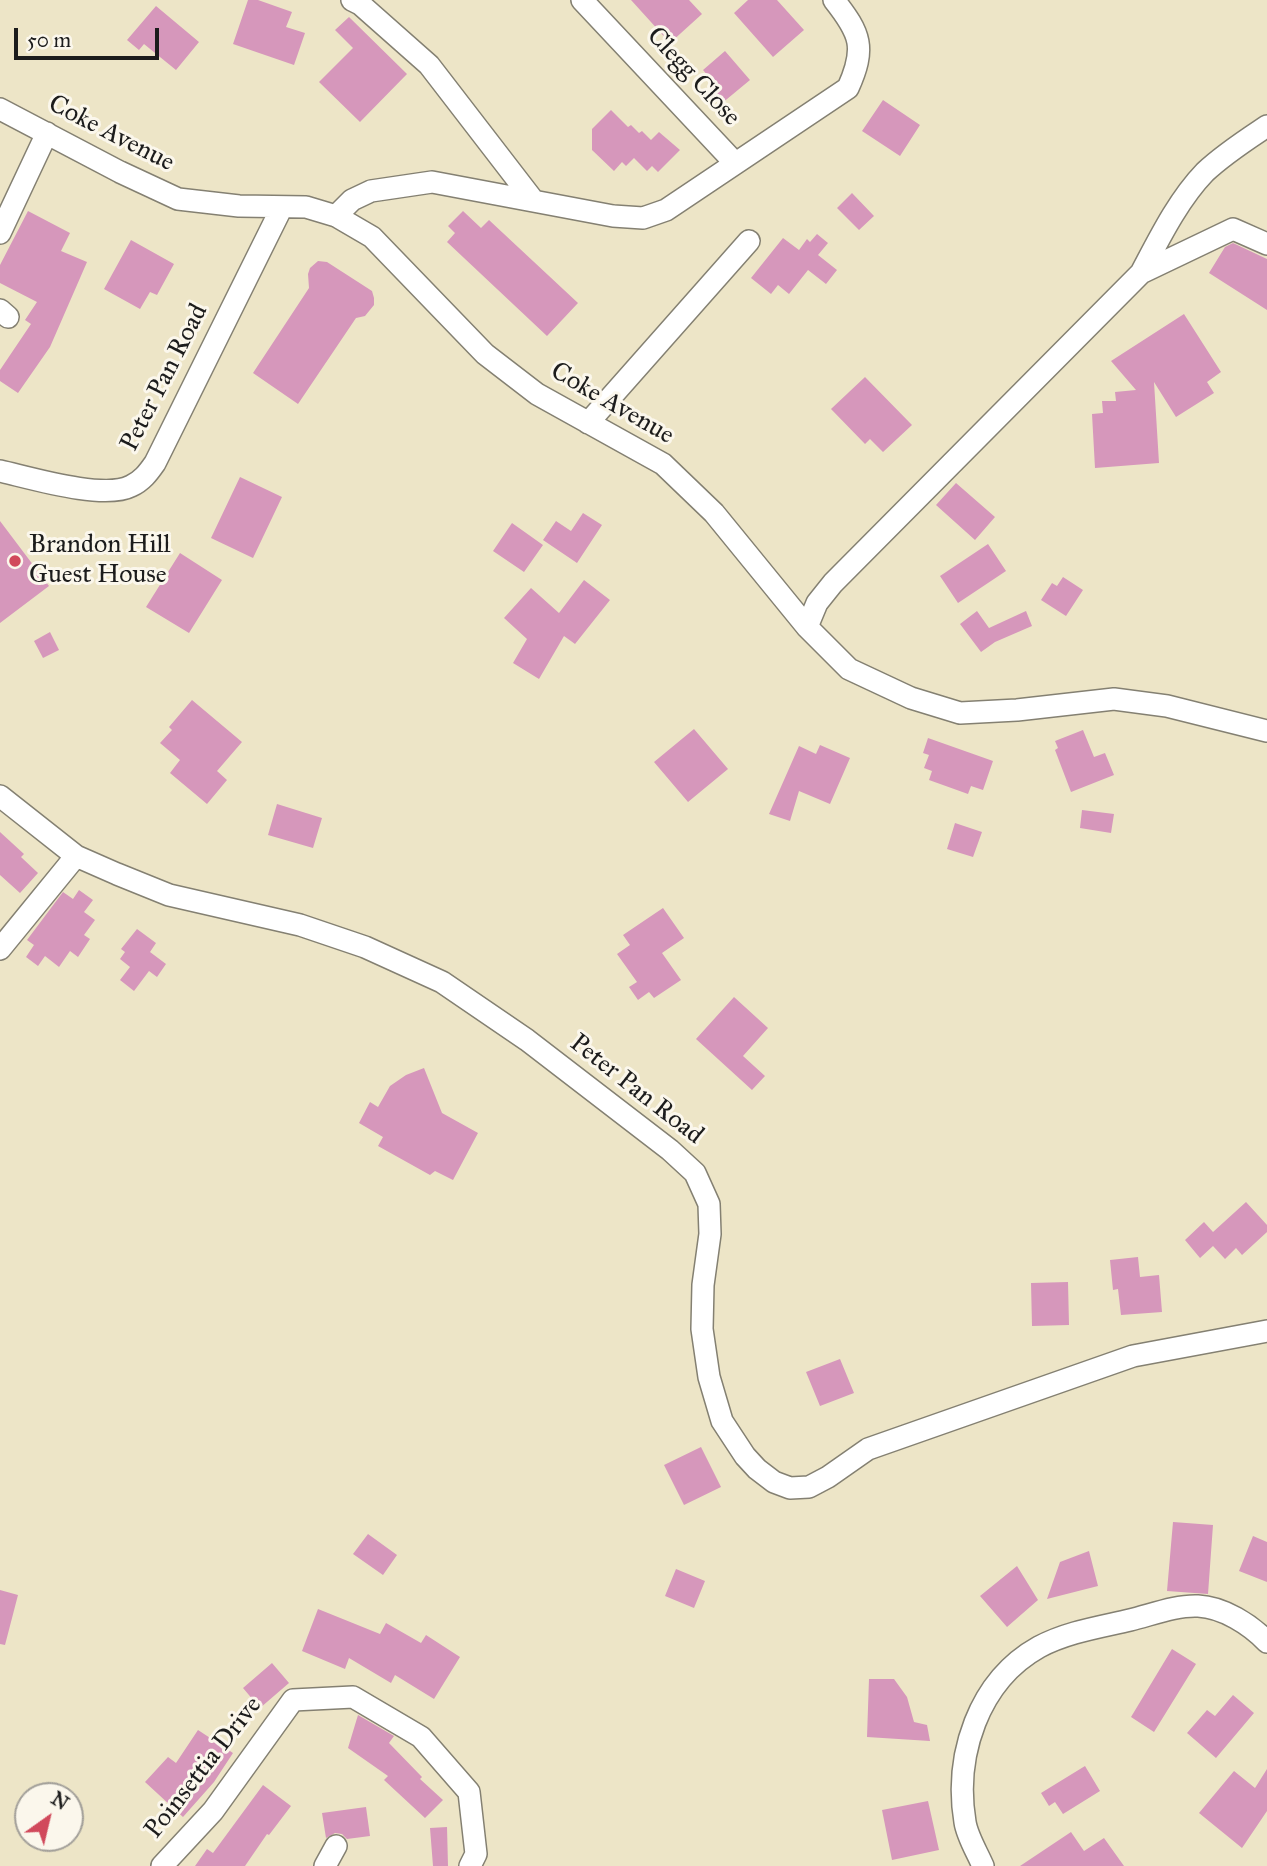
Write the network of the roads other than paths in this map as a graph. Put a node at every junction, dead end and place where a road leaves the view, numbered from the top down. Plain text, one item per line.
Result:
1 (352, 0) edge
2 (582, 0) edge
3 (834, 0) edge
4 (0, 108) edge
5 (1267, 126) edge
6 (47, 133) junction
7 (735, 163) junction
8 (533, 200) junction
9 (282, 207) junction
10 (336, 216) junction
11 (0, 233) edge
12 (749, 242) dead end
13 (1267, 244) edge
14 (1141, 273) junction
15 (588, 424) junction
16 (0, 471) edge
17 (807, 627) junction
18 (1267, 731) edge
19 (2, 802) edge
20 (76, 856) junction
21 (0, 949) edge
22 (1267, 1331) edge
23 (1267, 1642) edge
24 (336, 1846) dead end
25 (162, 1866) edge
26 (325, 1866) edge
27 (470, 1866) edge
28 (983, 1866) edge

1 - 8 street
2 - 7 street, Clegg Close
3 - 7 street
4 - 6 street, Coke Avenue
5 - 14 street
6 - 9 street, Coke Avenue
6 - 11 street
7 - 8 street
8 - 10 street
9 - 10 street, Coke Avenue
9 - 16 street, Peter Pan Road
10 - 15 street, Coke Avenue
12 - 15 street
13 - 14 street
14 - 17 street
15 - 17 street, Coke Avenue
17 - 18 street, Coke Avenue
19 - 20 street, Peter Pan Road
20 - 21 street
20 - 22 street, Peter Pan Road
23 - 28 street
24 - 26 street
25 - 27 street, Poinsettia Drive

